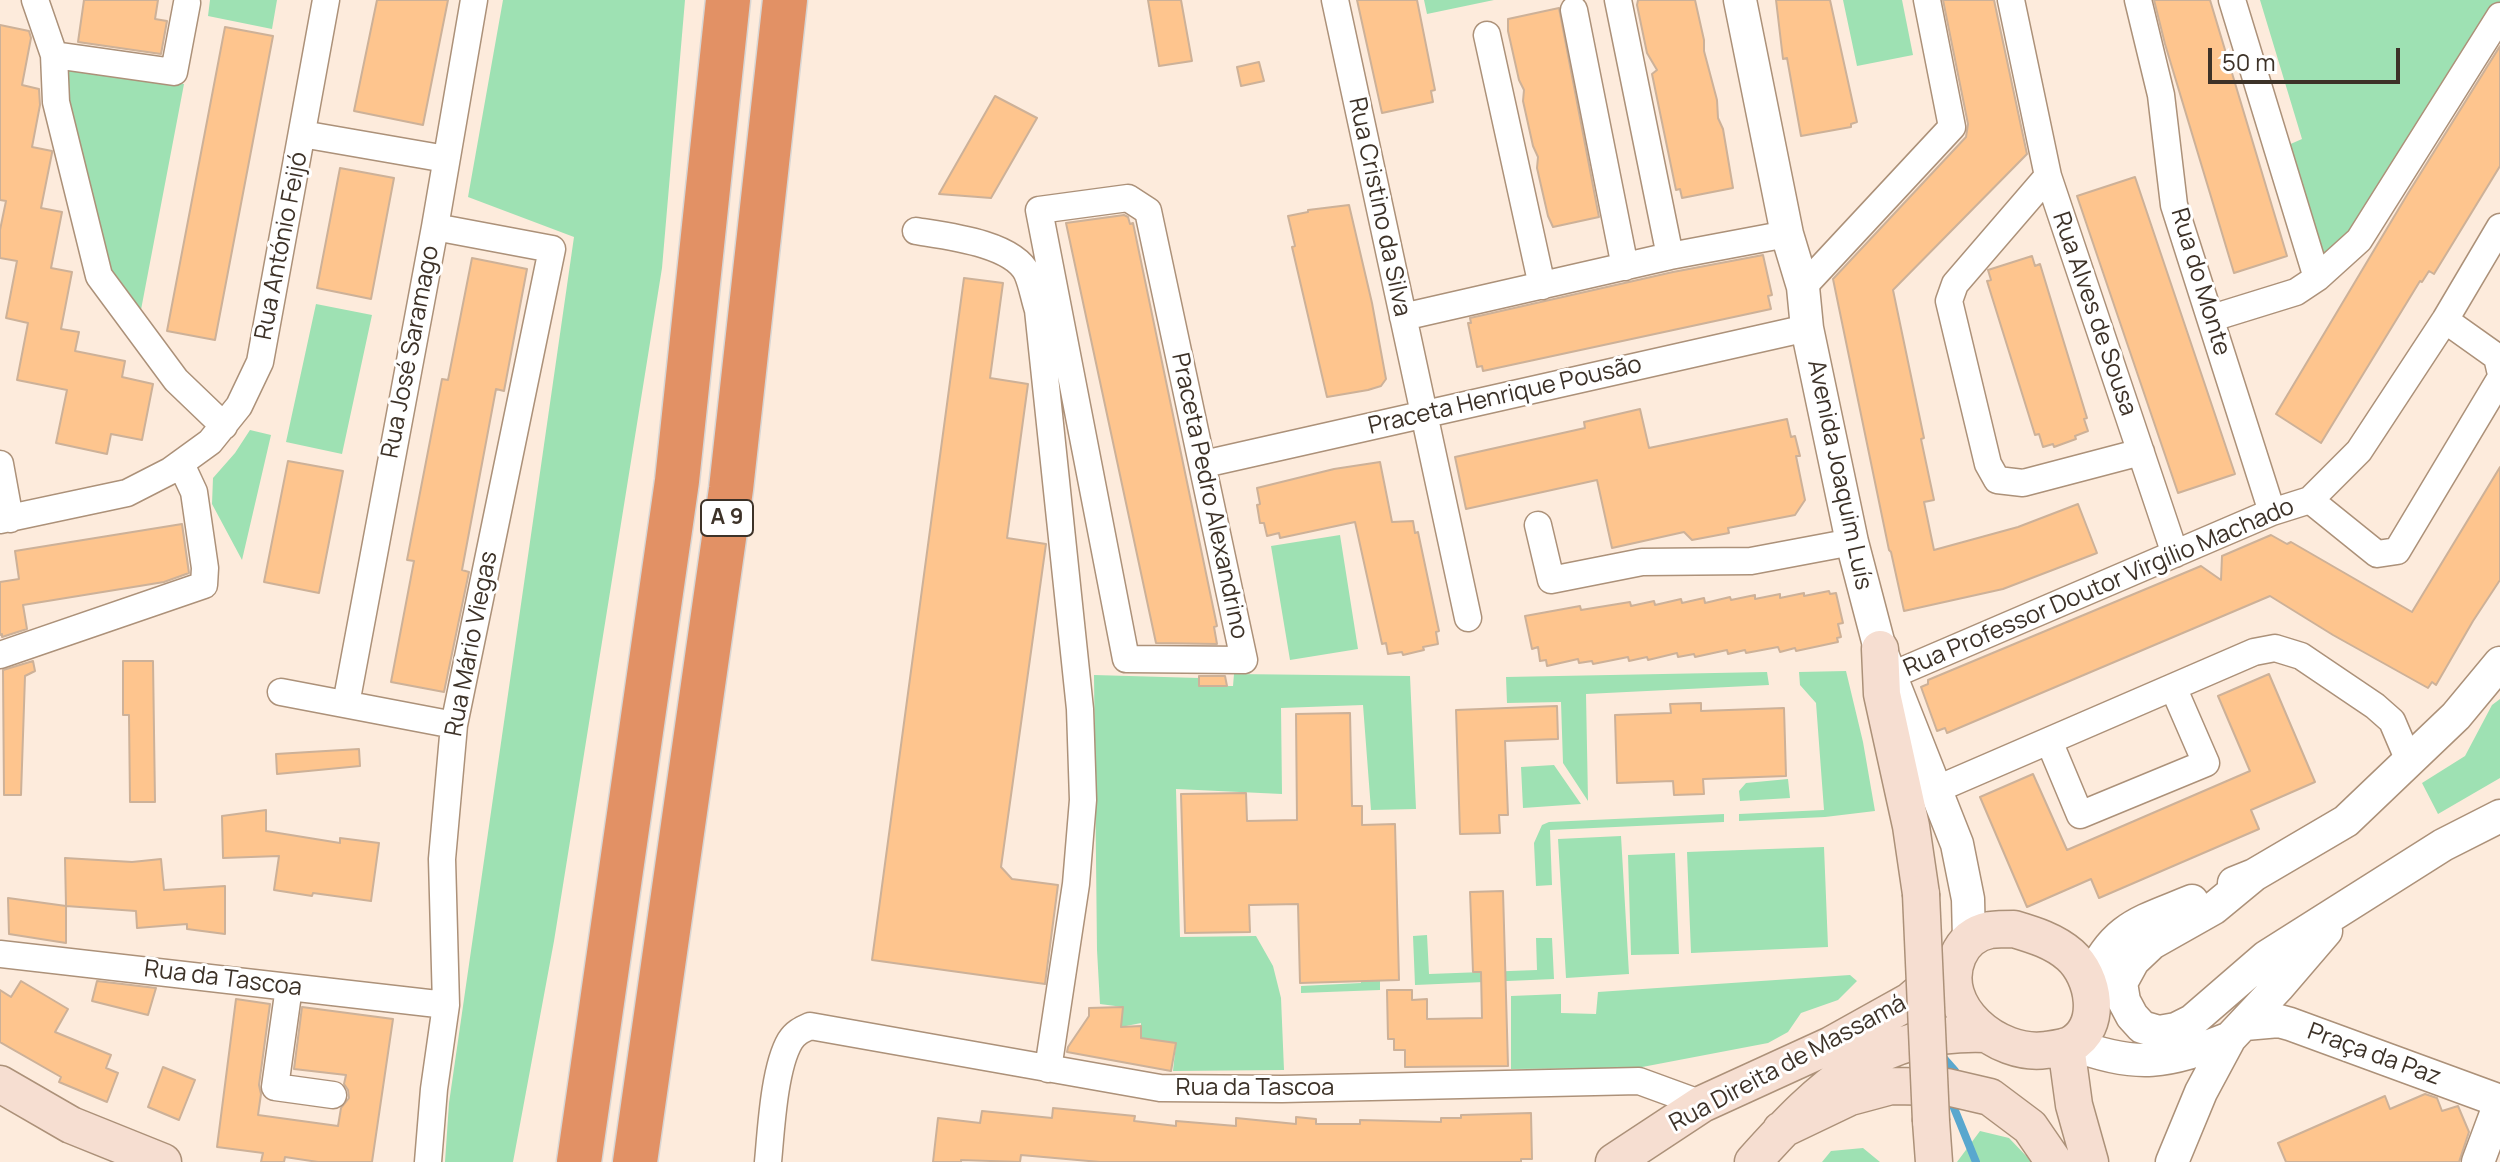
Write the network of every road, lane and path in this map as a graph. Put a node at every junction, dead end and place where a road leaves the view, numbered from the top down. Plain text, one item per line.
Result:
1 (35, 0) edge
2 (326, 0) edge
3 (474, 0) edge
4 (728, 0) edge
5 (785, 0) edge
6 (1335, 0) edge
7 (1618, 0) edge
8 (1740, 0) edge
9 (1927, 0) edge
10 (2011, 0) edge
11 (2138, 0) edge
12 (2232, 0) edge
13 (187, 3) dead end
14 (1574, 10) dead end
15 (2500, 16) edge
16 (1487, 35) dead end
17 (54, 55) junction
18 (302, 134) junction
19 (446, 159) junction
20 (2048, 176) junction
21 (435, 227) junction
22 (2500, 227) edge
23 (916, 231) dead end
24 (1787, 234) junction
25 (1670, 256) junction
26 (1625, 267) junction
27 (2317, 278) junction
28 (1542, 286) junction
29 (1803, 287) junction
30 (1403, 317) junction
31 (2212, 318) junction
32 (2445, 320) junction
33 (1807, 328) junction
34 (2500, 370) edge
35 (2500, 379) edge
36 (1424, 414) junction
37 (224, 426) junction
38 (2141, 452) junction
39 (0, 464) edge
40 (181, 464) junction
41 (1204, 464) junction
42 (2310, 500) junction
43 (2272, 512) junction
44 (5, 520) edge
45 (1538, 525) dead end
46 (1852, 542) junction
47 (2175, 554) junction
48 (1468, 618) dead end
49 (0, 655) edge
50 (1885, 663) junction
51 (2500, 663) edge
52 (2173, 687) junction
53 (281, 692) dead end
54 (346, 704) junction
55 (454, 725) junction
56 (2049, 741) junction
57 (2409, 761) junction
58 (1935, 790) junction
59 (2500, 816) edge
60 (2254, 875) junction
61 (2343, 910) junction
62 (1962, 950) junction
63 (0, 954) edge
64 (2089, 982) junction
65 (289, 987) junction
66 (446, 1005) junction
67 (2238, 1031) junction
68 (1986, 1034) junction
69 (2069, 1045) junction
70 (1048, 1069) junction
71 (0, 1084) edge
72 (333, 1095) dead end
73 (2500, 1102) edge
74 (1702, 1104) junction
75 (71, 1125) junction
76 (1781, 1130) junction
77 (94, 1162) edge
78 (163, 1162) edge
79 (428, 1162) edge
80 (579, 1162) edge
81 (635, 1162) edge
82 (768, 1162) edge
83 (1614, 1162) edge
84 (1753, 1162) edge
85 (1934, 1162) edge
86 (2054, 1162) edge
87 (2090, 1162) edge
88 (2172, 1162) edge
89 (2478, 1162) edge

1 - 17 street
2 - 18 street, Rua António Feijó
3 - 19 street, Rua José Saramago
4 - 80 highway, A 9
5 - 81 highway, A 9
6 - 30 street, Rua Cristino da Silva
7 - 25 street
8 - 24 street, Avenida Joaquim Luís
9 - 29 street
10 - 20 street, Rua Alves de Sousa
11 - 31 street, Rua do Monte
12 - 27 street
13 - 17 street
14 - 26 street
15 - 27 street
16 - 28 street
17 - 37 street
18 - 19 street
18 - 37 street, Rua António Feijó
19 - 21 street, Rua José Saramago
20 - 38 street, Rua Alves de Sousa
20 - 38 street, Rua Alves de Sousa
21 - 54 street, Rua José Saramago
21 - 55 street, Rua Mário Viegas
22 - 32 street, Rua Professor Doutor Virgílio Machado
23 - 70 street
24 - 25 street
24 - 29 street, Avenida Joaquim Luís
25 - 26 street
26 - 28 street
27 - 31 street
28 - 30 street
29 - 33 street, Avenida Joaquim Luís
30 - 36 street, Rua Cristino da Silva
31 - 43 street, Rua do Monte
32 - 34 street
32 - 42 street, Rua Professor Doutor Virgílio Machado
33 - 36 street, Praceta Henrique Pousão
33 - 46 street, Avenida Joaquim Luís
35 - 42 street
36 - 41 street, Praceta Henrique Pousão
36 - 48 street, Rua Cristino da Silva
37 - 40 street, Rua António Feijó
38 - 47 street, Rua Alves de Sousa
39 - 44 street
40 - 44 street, Rua António Feijó
40 - 49 street
41 - 41 street, Praceta Pedro Alexandrino
42 - 43 street, Rua Professor Doutor Virgílio Machado
43 - 47 street, Rua Professor Doutor Virgílio Machado
45 - 46 street
46 - 50 street, Avenida Joaquim Luís
47 - 50 street, Rua Professor Doutor Virgílio Machado
50 - 58 street, Avenida Joaquim Luís
50 - 85 main road, bridge
51 - 57 street
52 - 56 street
52 - 56 street
52 - 57 street
53 - 54 street
54 - 55 street
55 - 66 street, Rua Mário Viegas
56 - 58 street
57 - 60 street
58 - 62 street, Avenida Joaquim Luís
59 - 61 street
60 - 61 street
60 - 64 street
61 - 67 street, Praça da Paz
62 - 64 main road
62 - 68 main road
62 - 74 main road, Rua Direita de Massamá
63 - 65 street, Rua da Tascoa
64 - 69 main road
65 - 66 street, Rua da Tascoa
65 - 72 street
66 - 79 street, Rua Mário Viegas
67 - 69 street, Praça da Paz
67 - 73 street, Praça da Paz
67 - 88 street, Praça da Paz
68 - 69 main road
68 - 76 main road
69 - 87 main road
70 - 74 street, Rua da Tascoa
70 - 82 street, Rua da Tascoa
71 - 75 main road
73 - 89 street, Praça da Paz
74 - 83 main road, Rua Direita de Massamá
75 - 77 main road
75 - 78 main road
76 - 84 main road
76 - 86 main road

